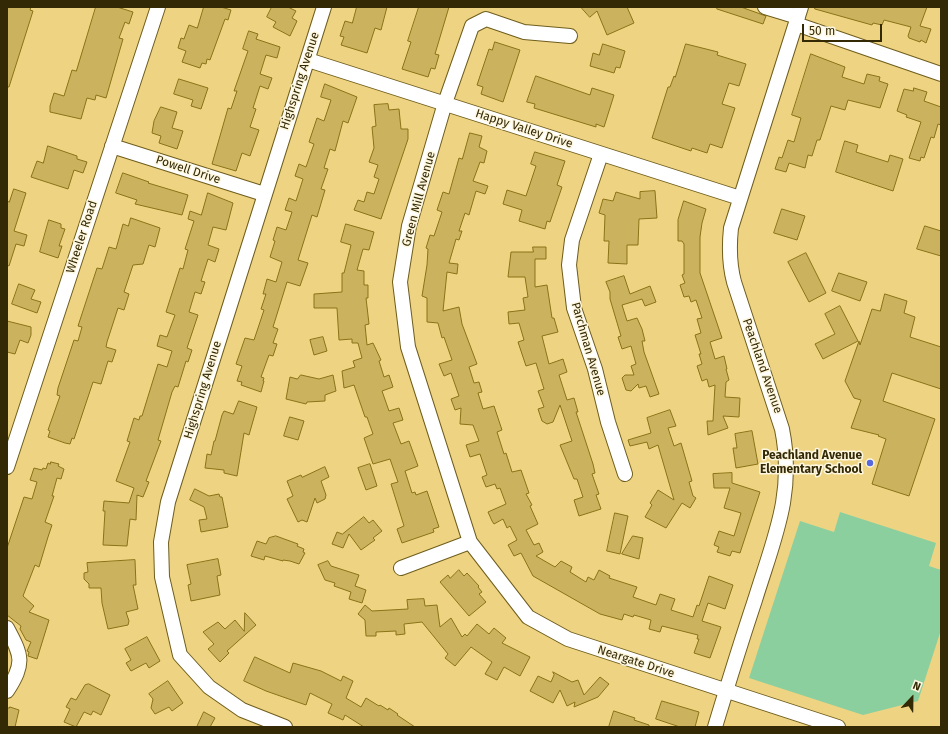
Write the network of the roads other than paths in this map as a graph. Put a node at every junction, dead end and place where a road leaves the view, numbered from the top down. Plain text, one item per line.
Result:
1 (158, 7) edge
2 (324, 7) edge
3 (765, 7) edge
4 (798, 16) edge
5 (570, 36) dead end
6 (308, 60) junction
7 (941, 74) edge
8 (445, 103) junction
9 (112, 146) junction
10 (601, 154) junction
11 (264, 194) junction
12 (740, 198) junction
13 (7, 467) edge
14 (625, 474) dead end
15 (470, 542) junction
16 (402, 568) dead end
17 (7, 628) edge
18 (7, 691) edge
19 (726, 691) junction
20 (285, 727) edge
21 (715, 727) edge
22 (838, 727) edge

1 - 9 street, Wheeler Road
2 - 6 street, Highspring Avenue
3 - 4 street
4 - 7 street
4 - 12 street, Peachland Avenue
5 - 8 street, Green Mill Avenue
6 - 8 street, Happy Valley Drive
6 - 11 street, Highspring Avenue
8 - 10 street, Happy Valley Drive
8 - 15 street, Green Mill Avenue
9 - 11 street, Powell Drive
9 - 13 street, Wheeler Road
10 - 12 street, Happy Valley Drive
10 - 14 street, Parchman Avenue
11 - 20 street, Highspring Avenue
12 - 19 street, Peachland Avenue
15 - 16 street
15 - 19 street, Neargate Drive
17 - 18 street
19 - 21 street, Peachland Avenue
19 - 22 street, Neargate Drive

